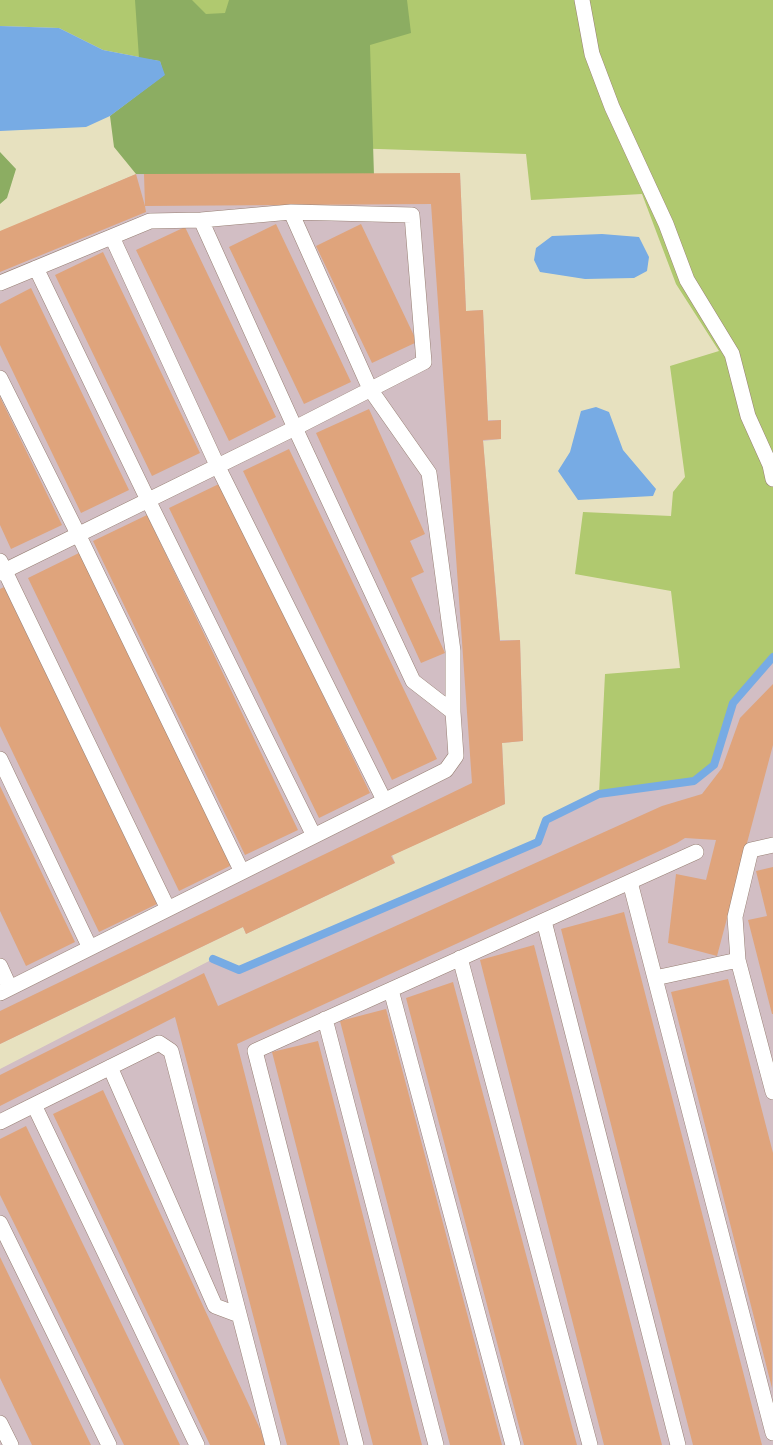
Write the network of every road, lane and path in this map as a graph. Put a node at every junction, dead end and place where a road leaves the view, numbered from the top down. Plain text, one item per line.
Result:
1 (582, 0) edge
2 (291, 212) junction
3 (201, 220) junction
4 (112, 237) junction
5 (36, 268) junction
6 (0, 283) edge
7 (0, 378) edge
8 (370, 389) junction
9 (295, 428) junction
10 (218, 465) junction
11 (773, 479) edge
12 (148, 500) junction
13 (78, 534) junction
14 (2, 568) edge
15 (452, 712) junction
16 (0, 759) edge
17 (384, 800) junction
18 (314, 836) junction
19 (773, 845) edge
20 (696, 852) dead end
21 (242, 872) junction
22 (630, 882) junction
23 (168, 909) junction
24 (544, 921) junction
25 (90, 948) junction
26 (460, 958) junction
27 (738, 960) junction
28 (0, 966) edge
29 (655, 978) junction
30 (390, 990) junction
31 (5, 991) edge
32 (325, 1019) junction
33 (110, 1067) junction
34 (773, 1092) edge
35 (34, 1106) junction
36 (0, 1122) edge
37 (0, 1223) edge
38 (240, 1315) junction
39 (0, 1423) edge
40 (773, 1432) edge
41 (11, 1445) edge
42 (109, 1445) edge
43 (196, 1445) edge
44 (273, 1445) edge
45 (356, 1445) edge
46 (436, 1445) edge
47 (513, 1445) edge
48 (590, 1445) edge
49 (678, 1445) edge

1 - 11 lane
2 - 3 lane
2 - 8 lane
2 - 8 lane
3 - 4 lane
3 - 9 lane
4 - 5 lane
4 - 10 lane
5 - 6 lane
5 - 12 lane
7 - 13 lane
8 - 9 lane
8 - 15 lane
9 - 10 lane
9 - 15 lane
10 - 12 lane
10 - 17 lane
12 - 13 lane
12 - 18 lane
13 - 14 lane
13 - 21 lane
14 - 23 lane
15 - 17 lane
16 - 25 lane
17 - 18 lane
18 - 21 lane
19 - 27 lane
20 - 22 lane
21 - 23 lane
22 - 24 lane
22 - 29 lane
23 - 25 lane
24 - 26 lane
24 - 49 lane
25 - 31 lane
26 - 30 lane
26 - 48 lane
27 - 29 lane
27 - 34 lane
28 - 31 lane
29 - 40 lane
30 - 32 lane
30 - 47 lane
32 - 45 lane
32 - 46 lane
33 - 35 lane
33 - 38 lane
33 - 38 lane
35 - 36 lane
35 - 43 lane
37 - 42 lane
38 - 44 lane
39 - 41 lane

